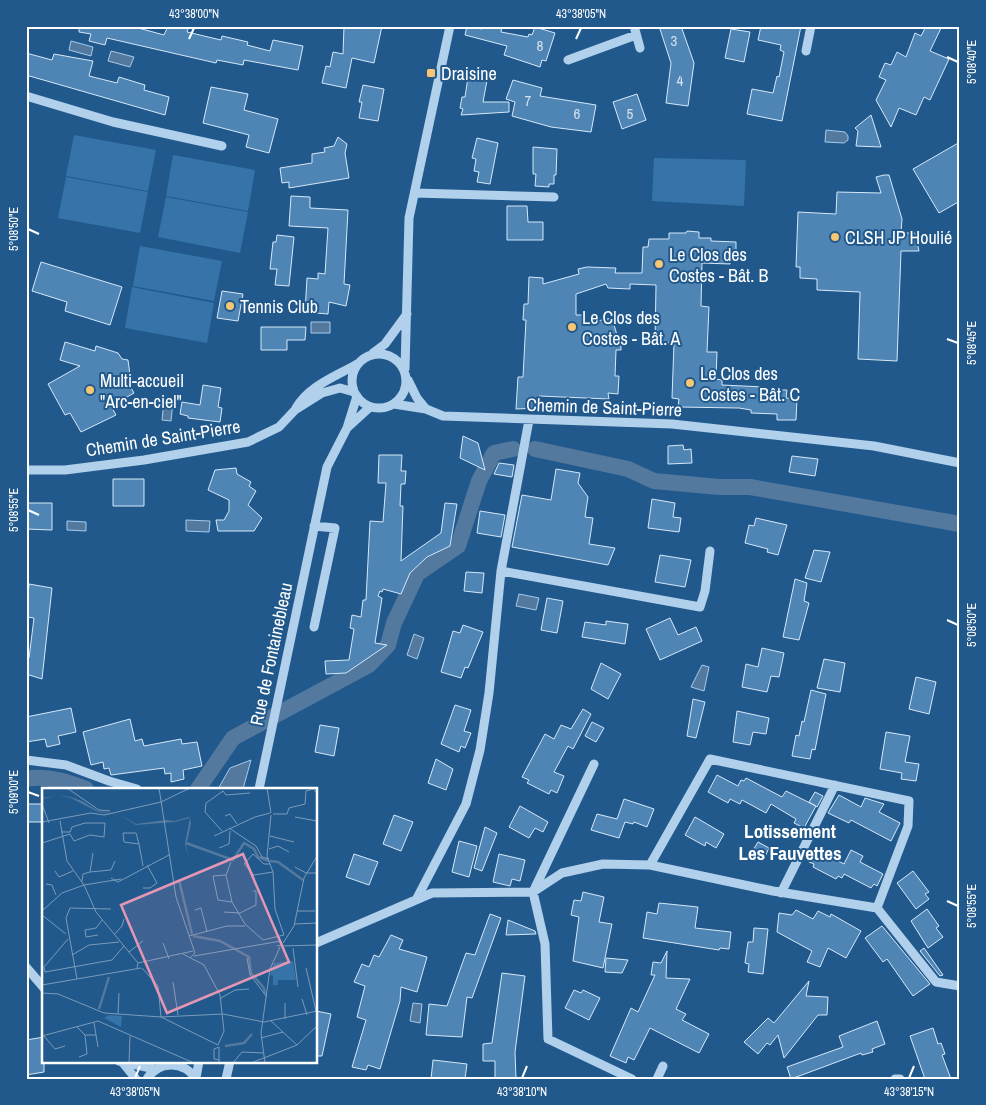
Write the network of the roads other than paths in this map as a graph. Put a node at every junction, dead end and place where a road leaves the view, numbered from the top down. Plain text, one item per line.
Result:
1 (450, 26) edge
2 (811, 26) edge
3 (635, 31) edge
4 (640, 48) dead end
5 (806, 51) dead end
6 (568, 60) dead end
7 (26, 96) edge
8 (222, 146) dead end
9 (415, 192) junction
10 (554, 197) dead end
11 (407, 314) junction
12 (371, 354) junction
13 (358, 364) junction
14 (406, 374) junction
15 (355, 394) junction
16 (394, 404) junction
17 (370, 407) junction
18 (426, 409) junction
19 (295, 410) junction
20 (529, 420) junction
21 (347, 428) junction
22 (960, 463) edge
23 (26, 470) edge
24 (314, 526) junction
25 (710, 551) dead end
26 (501, 571) junction
27 (314, 626) dead end
28 (26, 760) edge
29 (594, 764) dead end
30 (835, 785) junction
31 (133, 788) edge
32 (259, 788) edge
33 (650, 865) junction
34 (533, 892) junction
35 (781, 892) junction
36 (416, 900) junction
37 (877, 908) junction
38 (318, 942) edge
39 (26, 966) edge
40 (42, 986) edge
41 (960, 986) edge
42 (121, 1062) edge
43 (199, 1062) edge
44 (230, 1062) edge
45 (177, 1063) edge
46 (663, 1066) dead end
47 (155, 1069) junction
48 (196, 1078) edge
49 (136, 1079) edge
50 (147, 1079) edge
51 (226, 1079) edge
52 (632, 1079) edge
53 (657, 1079) edge
54 (895, 1079) edge
55 (900, 1079) edge

1 - 9 street
2 - 5 street
3 - 4 street
3 - 6 street
7 - 8 street
9 - 10 street
9 - 11 street
11 - 12 street
11 - 14 street
12 - 13 street
12 - 14 street
13 - 15 street
13 - 19 street, Chemin de Saint-Pierre
14 - 16 street
14 - 18 street
15 - 17 street
15 - 19 street, Chemin de Saint-Pierre
15 - 21 street, Rue de Fontainebleau
16 - 17 street
16 - 18 street, Chemin de Saint-Pierre
17 - 21 street, Rue de Fontainebleau
18 - 20 street, Chemin de Saint-Pierre
19 - 23 street, Chemin de Saint-Pierre
20 - 22 street, Chemin de Saint-Pierre
20 - 26 street
21 - 24 street, Rue de Fontainebleau
24 - 27 street, Rue de Fontainebleau
24 - 32 street, Rue de Fontainebleau
25 - 26 street
26 - 36 street
28 - 31 street
29 - 34 street
30 - 33 street
30 - 35 street
30 - 37 street
33 - 34 street
33 - 35 street
34 - 36 street
34 - 52 street
35 - 37 street
36 - 38 street
37 - 41 street
39 - 40 street
42 - 47 street
42 - 49 street
43 - 48 street
44 - 51 street
45 - 47 street
45 - 48 street
46 - 53 street
47 - 50 street
54 - 55 street

